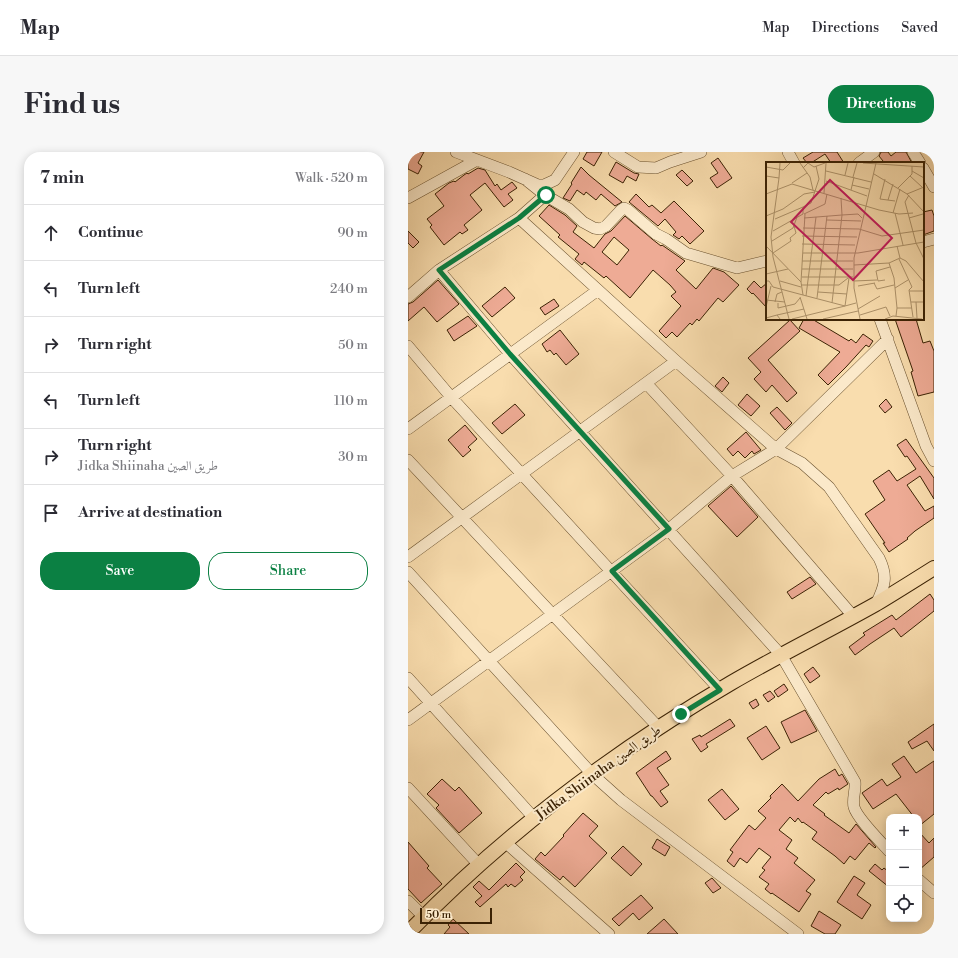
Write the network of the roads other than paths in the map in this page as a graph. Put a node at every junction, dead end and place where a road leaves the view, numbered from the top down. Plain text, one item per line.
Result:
1 (456, 152) edge
2 (574, 152) edge
3 (614, 152) edge
4 (701, 152) edge
5 (788, 152) edge
6 (874, 152) edge
7 (913, 152) edge
8 (477, 160) junction
9 (793, 162) edge
10 (860, 162) edge
11 (919, 162) edge
12 (924, 170) edge
13 (525, 179) junction
14 (934, 188) edge
15 (546, 195) junction
16 (408, 198) edge
17 (519, 218) junction
18 (934, 239) edge
19 (924, 242) edge
20 (766, 260) edge
21 (439, 270) junction
22 (598, 290) junction
23 (408, 297) edge
24 (880, 320) edge
25 (888, 339) junction
26 (408, 346) edge
27 (510, 354) junction
28 (676, 361) junction
29 (646, 383) junction
30 (451, 397) junction
31 (408, 429) edge
32 (579, 432) junction
33 (776, 448) junction
34 (408, 460) edge
35 (934, 461) edge
36 (521, 474) junction
37 (732, 476) junction
38 (462, 518) junction
39 (669, 529) junction
40 (408, 557) edge
41 (934, 568) edge
42 (612, 571) junction
43 (408, 572) edge
44 (876, 604) junction
45 (553, 614) junction
46 (853, 616) junction
47 (781, 655) junction
48 (490, 660) junction
49 (408, 678) edge
50 (720, 690) junction
51 (431, 703) junction
52 (408, 720) edge
53 (659, 728) junction
54 (592, 774) junction
55 (408, 788) edge
56 (534, 818) junction
57 (505, 842) junction
58 (888, 850) edge
59 (479, 865) junction
60 (922, 883) edge
61 (934, 893) edge
62 (408, 901) edge
63 (424, 917) junction
64 (408, 933) edge
65 (609, 934) edge
66 (798, 934) edge

1 - 8 street
2 - 13 street
3 - 4 street
5 - 9 street
6 - 10 street
7 - 11 street
8 - 13 street
8 - 16 street
12 - 14 street
13 - 15 street
15 - 17 street
15 - 20 street
17 - 21 street
17 - 22 street
18 - 19 street
21 - 23 street
21 - 27 street
22 - 27 street
22 - 28 street
24 - 25 street
25 - 33 street
25 - 35 street
26 - 30 street
27 - 30 street
27 - 32 street
28 - 29 street
28 - 33 street
29 - 32 street
29 - 37 street
30 - 31 street
30 - 36 street
32 - 36 street
32 - 39 street
33 - 37 street
33 - 44 street
34 - 38 street
36 - 38 street
36 - 42 street
37 - 39 street
37 - 46 street
38 - 40 street
38 - 45 street
39 - 42 street
39 - 47 street
41 - 44 main road, Jidka Shiinaha طريق الصين
42 - 45 street
42 - 50 street
43 - 48 street
44 - 46 main road, Jidka Shiinaha طريق الصين
45 - 48 street
45 - 53 street
46 - 47 main road, Jidka Shiinaha طريق الصين
47 - 50 main road, Jidka Shiinaha طريق الصين
47 - 58 street
48 - 51 street
48 - 54 street
49 - 51 street
50 - 53 main road, Jidka Shiinaha طريق الصين
51 - 52 street
51 - 56 street
53 - 54 main road, Jidka Shiinaha طريق الصين
54 - 56 main road, Jidka Shiinaha طريق الصين
54 - 66 street
55 - 59 street
56 - 57 main road, Jidka Shiinaha طريق الصين
57 - 59 main road, Jidka Shiinaha طريق الصين
57 - 65 street
59 - 63 main road, Jidka Shiinaha طريق الصين
60 - 61 street
62 - 63 street
63 - 64 main road, Jidka Shiinaha طريق الصين

